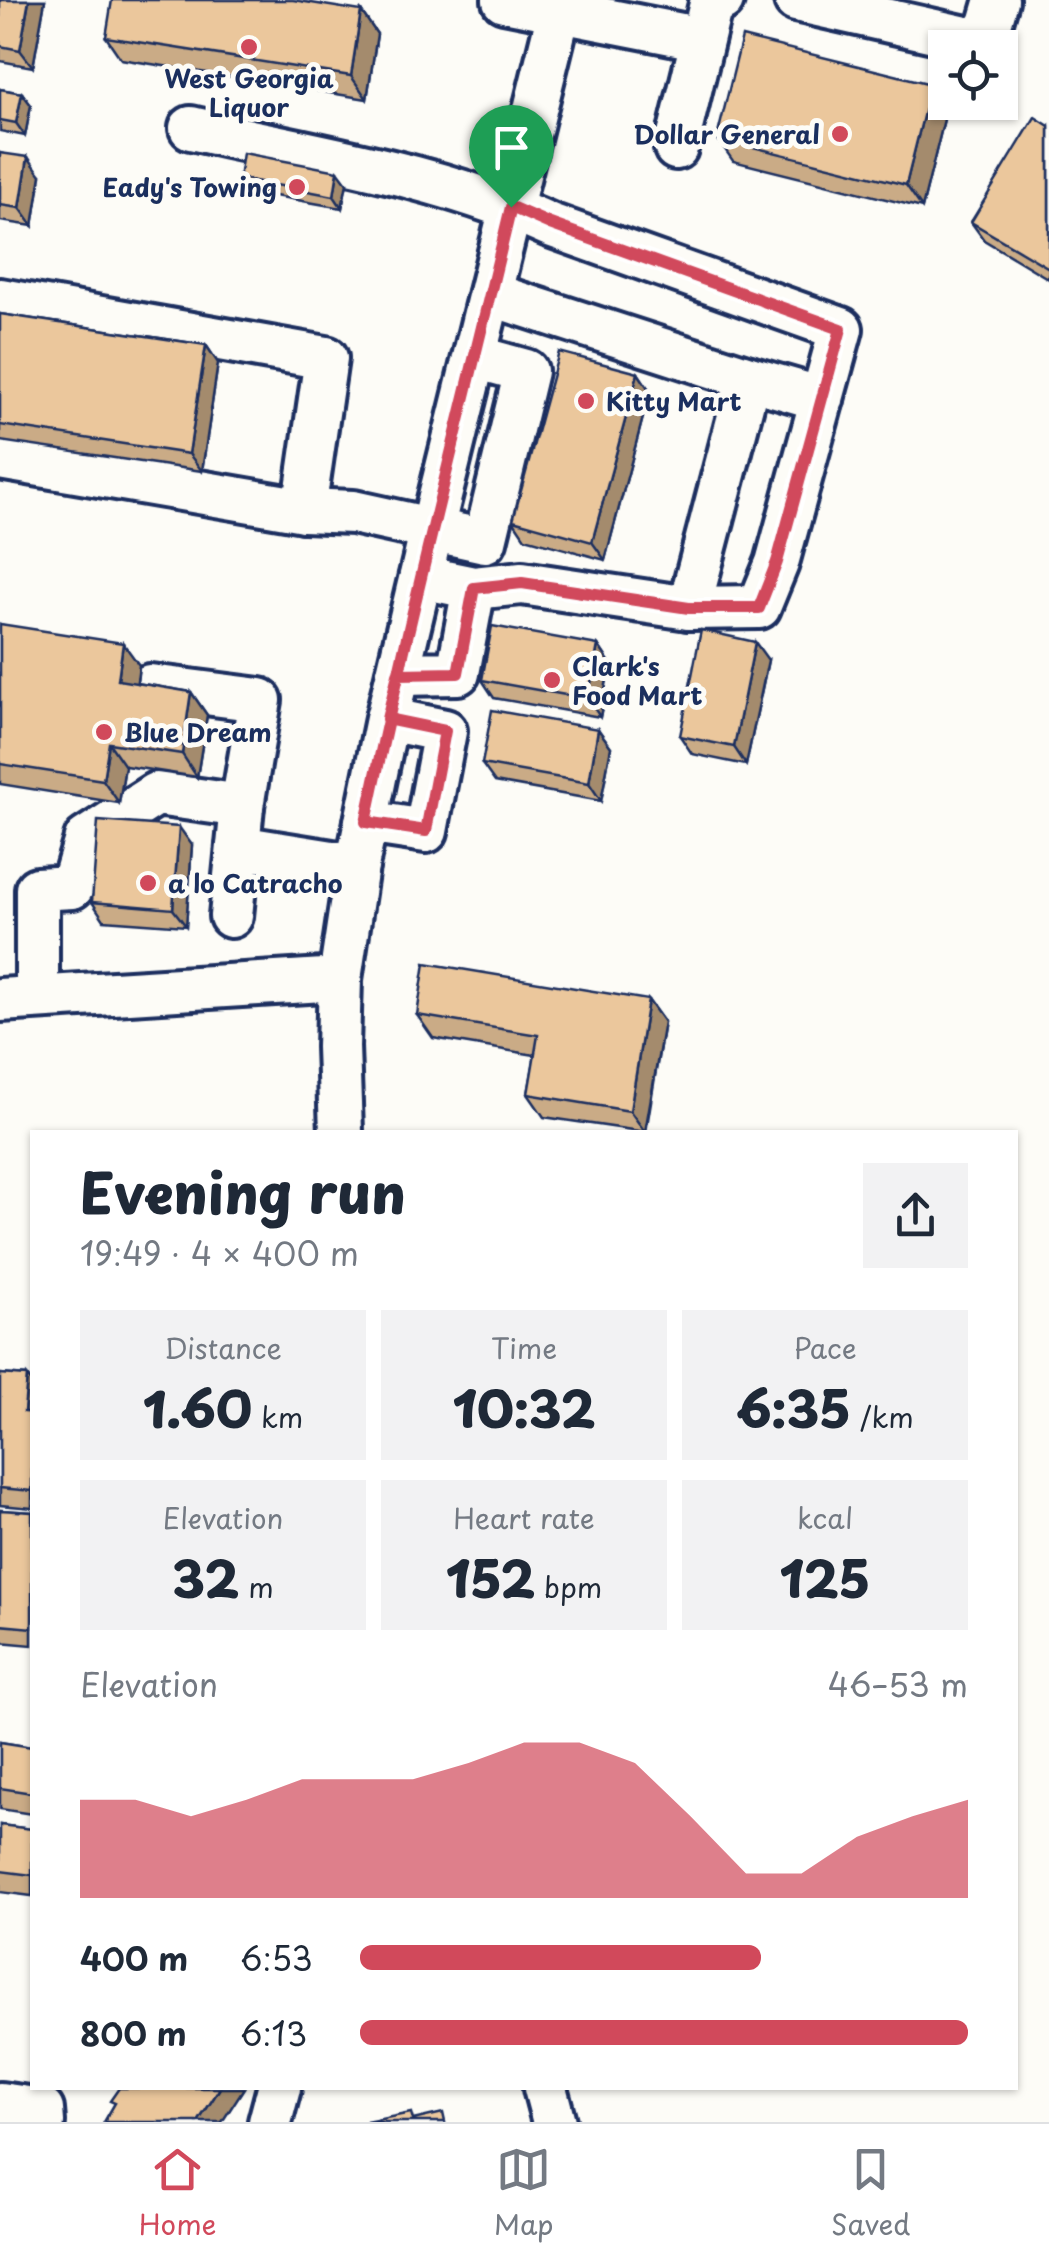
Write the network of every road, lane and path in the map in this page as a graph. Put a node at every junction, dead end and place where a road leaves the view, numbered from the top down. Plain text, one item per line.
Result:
1 (504, 0) edge
2 (722, 0) edge
3 (796, 0) edge
4 (1029, 0) edge
5 (561, 4) edge
6 (994, 12) edge
7 (702, 39) junction
8 (191, 128) dead end
9 (676, 148) dead end
10 (511, 207) junction
11 (490, 294) junction
12 (0, 300) edge
13 (475, 356) junction
14 (748, 378) junction
15 (822, 398) junction
16 (0, 458) edge
17 (304, 510) junction
18 (432, 529) junction
19 (485, 541) junction
20 (421, 577) junction
21 (522, 583) junction
22 (474, 588) junction
23 (689, 608) junction
24 (398, 674) junction
25 (150, 686) edge
26 (387, 719) junction
27 (366, 822) junction
28 (240, 826) junction
29 (357, 866) junction
30 (232, 916) dead end
31 (340, 978) junction
32 (19, 998) edge
33 (340, 1130) edge
34 (279, 2090) edge
35 (546, 2090) edge
36 (0, 2104) edge
37 (43, 2122) edge
38 (270, 2122) edge
39 (554, 2122) edge

1 - 5 street
2 - 7 street
3 - 6 street
4 - 6 street
5 - 7 street
5 - 10 street
7 - 9 street
8 - 10 street
10 - 11 street
10 - 15 street
11 - 13 street
11 - 14 street
12 - 17 street
13 - 18 street
13 - 19 street
14 - 15 street
14 - 23 street
15 - 23 street
16 - 17 street
17 - 18 street
18 - 19 street
18 - 20 street
19 - 21 street
20 - 22 street
20 - 24 street
21 - 22 street
21 - 23 street
22 - 24 street
24 - 26 street
25 - 28 street
26 - 27 street
26 - 27 street
27 - 29 street
28 - 29 street
28 - 30 street
28 - 32 street
29 - 31 street
31 - 32 street
31 - 33 street
34 - 38 street
35 - 39 street
36 - 37 street

